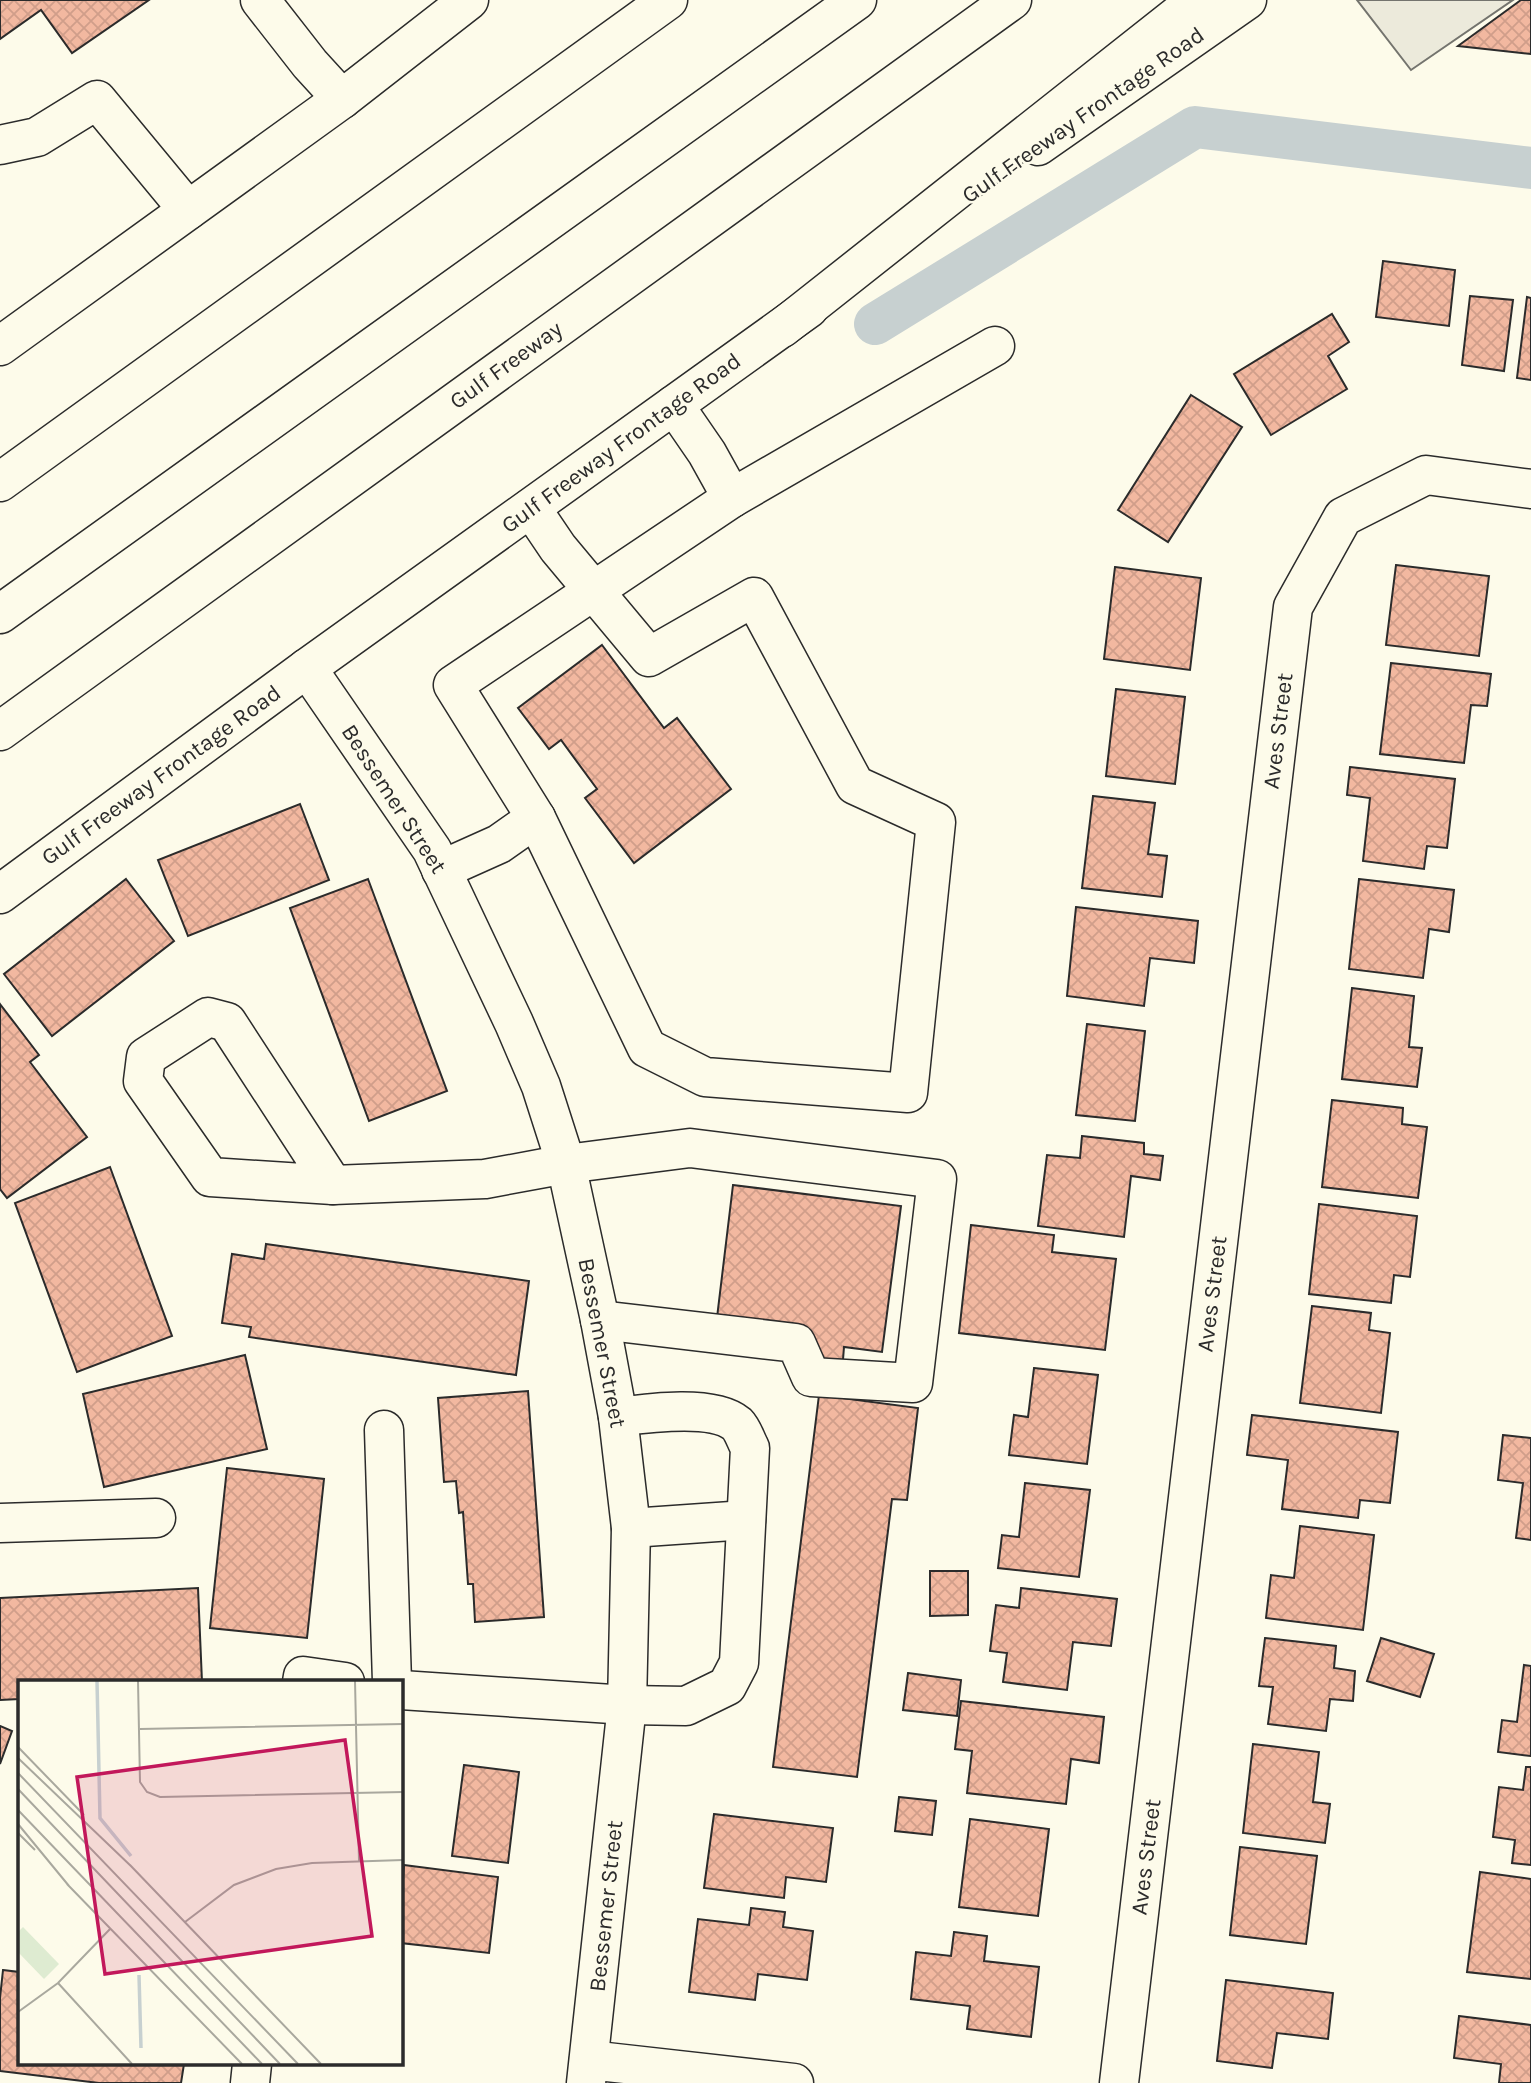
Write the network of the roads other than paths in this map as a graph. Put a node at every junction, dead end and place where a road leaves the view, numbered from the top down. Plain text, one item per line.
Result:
1 (260, 0) edge
2 (470, 0) edge
3 (668, 0) edge
4 (858, 0) edge
5 (1012, 0) edge
6 (1197, 0) edge
7 (1247, 0) edge
8 (342, 99) junction
9 (0, 145) edge
10 (188, 210) junction
11 (782, 328) junction
12 (0, 346) edge
13 (995, 346) dead end
14 (674, 405) junction
15 (0, 482) edge
16 (1531, 489) edge
17 (732, 498) junction
18 (531, 508) junction
19 (595, 591) junction
20 (0, 614) edge
21 (307, 668) junction
22 (0, 731) edge
23 (536, 818) junction
24 (441, 870) junction
25 (0, 894) edge
26 (566, 1164) junction
27 (332, 1185) junction
28 (600, 1320) junction
29 (618, 1417) junction
30 (384, 1430) dead end
31 (156, 1518) dead end
32 (746, 1520) junction
33 (0, 1523) edge
34 (631, 1528) junction
35 (302, 1680) edge
36 (331, 1680) edge
37 (392, 1680) edge
38 (402, 1690) edge
39 (627, 1705) junction
40 (588, 2072) edge
41 (794, 2083) edge
42 (1119, 2083) edge

1 - 8 main road
2 - 8 main road
3 - 15 main road
4 - 20 main road
5 - 22 main road, Gulf Freeway
6 - 11 main road
7 - 11 main road, Gulf Freeway Frontage Road
8 - 10 main road
9 - 10 main road
10 - 12 main road
11 - 14 main road, Gulf Freeway Frontage Road
13 - 17 main road
14 - 17 main road
14 - 18 main road, Gulf Freeway Frontage Road
16 - 42 main road, Aves Street
17 - 19 main road
18 - 19 main road
18 - 21 main road, Gulf Freeway Frontage Road
19 - 23 main road
19 - 23 main road
21 - 24 main road, Bessemer Street
21 - 25 main road, Gulf Freeway Frontage Road
23 - 24 main road
24 - 26 main road, Bessemer Street
26 - 27 main road
26 - 28 main road, Bessemer Street
26 - 28 main road
27 - 27 main road
28 - 29 main road, Bessemer Street
29 - 32 main road
29 - 34 main road, Bessemer Street
30 - 37 main road
31 - 33 main road
32 - 34 main road
32 - 39 main road
34 - 39 main road, Bessemer Street
35 - 36 main road
38 - 39 main road
39 - 40 main road, Bessemer Street
40 - 41 main road

